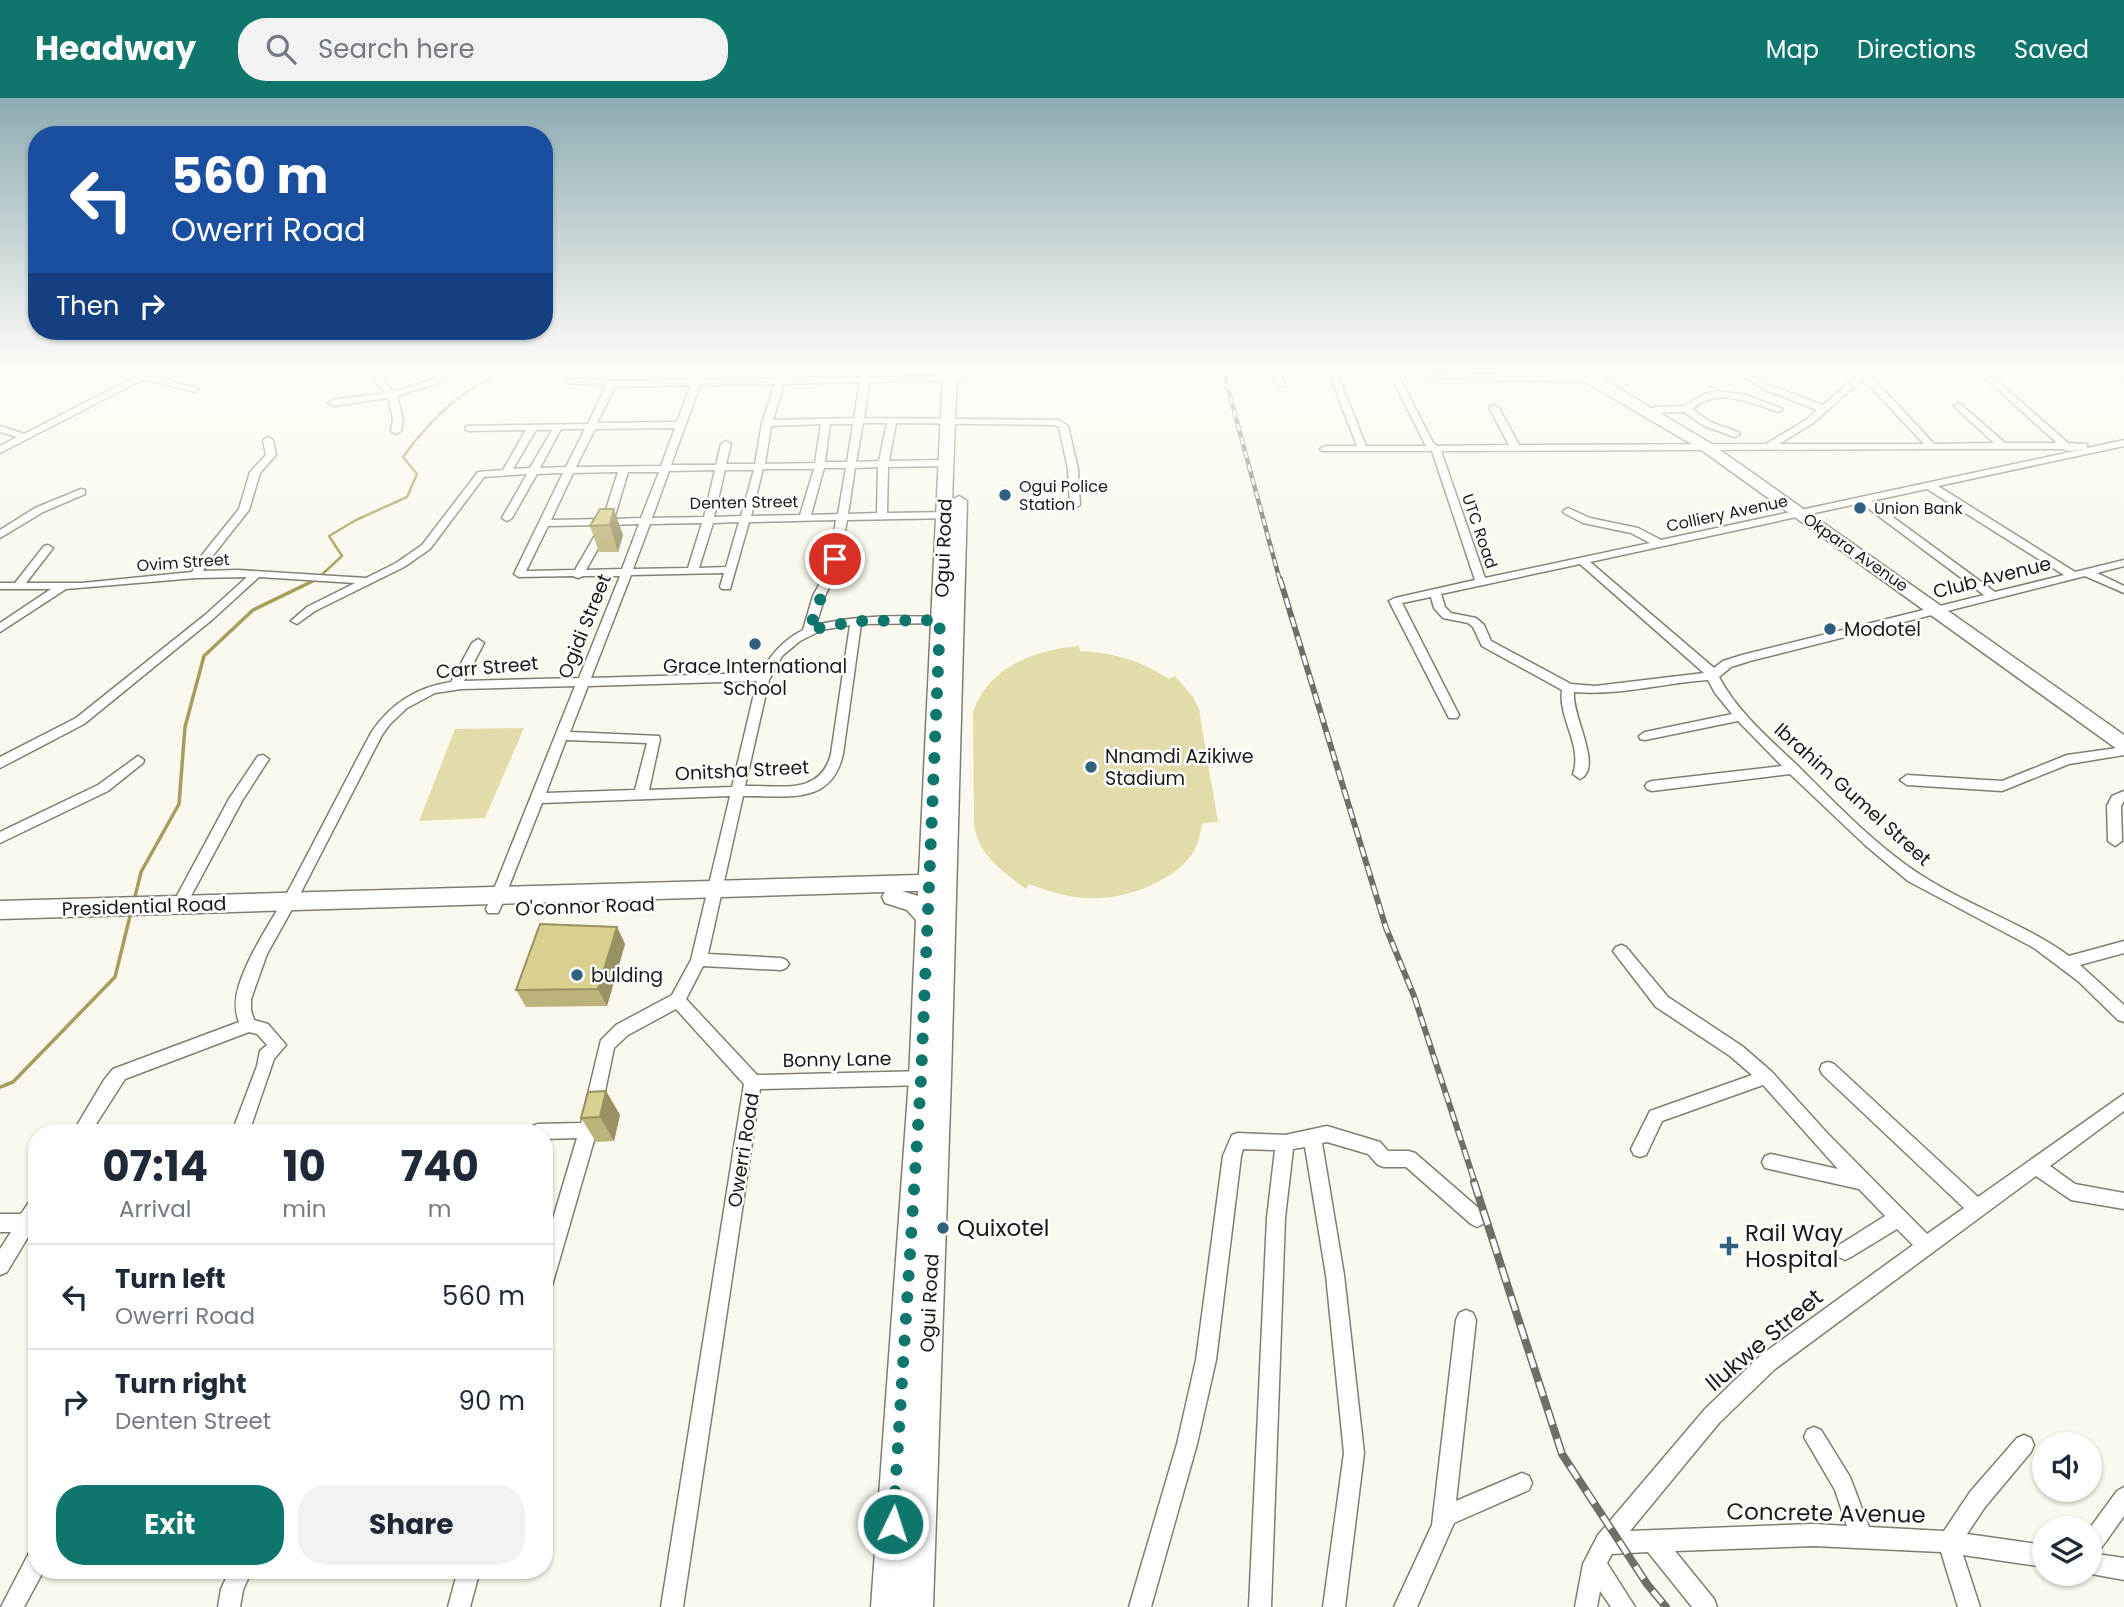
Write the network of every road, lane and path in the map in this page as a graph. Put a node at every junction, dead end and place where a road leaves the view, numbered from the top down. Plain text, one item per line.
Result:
1 (15, 440) edge
2 (268, 440) dead end
3 (525, 440) edge
4 (551, 440) edge
5 (583, 440) edge
6 (674, 440) edge
7 (764, 440) edge
8 (823, 440) edge
9 (855, 440) edge
10 (888, 440) edge
11 (951, 440) edge
12 (953, 440) edge
13 (1067, 440) edge
14 (1359, 440) edge
15 (1427, 440) edge
16 (1511, 440) edge
17 (1703, 440) edge
18 (1703, 440) edge
19 (1780, 440) edge
20 (1807, 440) edge
21 (1926, 440) edge
22 (1996, 440) edge
23 (2060, 440) edge
24 (2124, 443) edge
25 (726, 444) dead end
26 (1712, 446) junction
27 (2002, 446) junction
28 (2066, 446) junction
29 (2106, 446) junction
30 (1515, 447) junction
31 (1768, 447) junction
32 (1814, 447) junction
33 (1932, 447) junction
34 (0, 450) edge
35 (1325, 450) dead end
36 (1363, 450) junction
37 (1436, 450) junction
38 (2075, 454) junction
39 (947, 463) junction
40 (883, 465) junction
41 (850, 466) junction
42 (819, 467) junction
43 (759, 468) junction
44 (664, 469) junction
45 (719, 469) junction
46 (507, 471) junction
47 (534, 471) junction
48 (568, 471) junction
49 (623, 471) junction
50 (1930, 486) junction
51 (81, 492) dead end
52 (1863, 500) junction
53 (1076, 505) dead end
54 (1568, 510) dead end
55 (1807, 512) junction
56 (951, 515) junction
57 (805, 516) junction
58 (843, 516) junction
59 (745, 517) junction
60 (882, 517) junction
61 (507, 518) dead end
62 (709, 519) junction
63 (645, 520) junction
64 (545, 523) junction
65 (607, 523) junction
66 (0, 535) edge
67 (1660, 544) junction
68 (48, 548) dead end
69 (1583, 561) junction
70 (2124, 563) edge
71 (731, 570) junction
72 (692, 571) junction
73 (2085, 572) junction
74 (256, 574) junction
75 (626, 574) junction
76 (196, 575) junction
77 (578, 575) junction
78 (2072, 575) junction
79 (368, 579) junction
80 (1481, 582) junction
81 (0, 586) edge
82 (18, 586) junction
83 (62, 587) junction
84 (726, 587) dead end
85 (2124, 590) edge
86 (1435, 593) junction
87 (1993, 596) junction
88 (1942, 608) junction
89 (948, 619) junction
90 (297, 621) dead end
91 (856, 621) junction
92 (0, 628) edge
93 (809, 630) junction
94 (478, 643) dead end
95 (1712, 675) junction
96 (764, 677) junction
97 (582, 680) junction
98 (456, 685) junction
99 (1568, 688) junction
100 (1453, 715) dead end
101 (1741, 716) junction
102 (2124, 733) edge
103 (561, 736) junction
104 (1645, 736) dead end
105 (2124, 744) edge
106 (2124, 751) edge
107 (263, 759) dead end
108 (138, 760) dead end
109 (0, 763) edge
110 (1794, 769) junction
111 (1580, 774) dead end
112 (1907, 780) dead end
113 (1652, 786) dead end
114 (738, 792) junction
115 (641, 794) junction
116 (2124, 796) edge
117 (536, 799) junction
118 (0, 838) edge
119 (2115, 841) dead end
120 (935, 890) junction
121 (894, 891) junction
122 (714, 896) junction
123 (496, 902) junction
124 (283, 909) junction
125 (178, 910) junction
126 (0, 911) edge
127 (98, 914) junction
128 (0, 923) edge
129 (2124, 947) edge
130 (1621, 951) dead end
131 (699, 960) junction
132 (2067, 963) junction
133 (781, 964) dead end
134 (678, 1000) junction
135 (2124, 1015) edge
136 (249, 1026) junction
137 (1828, 1069) dead end
138 (1766, 1077) junction
139 (930, 1078) junction
140 (753, 1082) junction
141 (2124, 1101) edge
142 (87, 1124) edge
143 (244, 1124) edge
144 (588, 1130) junction
145 (553, 1131) edge
146 (1311, 1137) junction
147 (1285, 1143) junction
148 (1640, 1149) dead end
149 (1771, 1162) dead end
150 (2036, 1166) junction
151 (1863, 1182) junction
152 (2124, 1201) edge
153 (1977, 1208) junction
154 (1477, 1218) dead end
155 (1898, 1218) junction
156 (28, 1220) edge
157 (0, 1223) edge
158 (26, 1223) junction
159 (1926, 1246) junction
160 (553, 1251) edge
161 (1845, 1251) dead end
162 (0, 1266) edge
163 (1466, 1320) dead end
164 (1814, 1437) dead end
165 (2024, 1445) dead end
166 (1522, 1483) dead end
167 (2124, 1498) edge
168 (1444, 1517) junction
169 (2102, 1529) edge
170 (1862, 1537) junction
171 (1653, 1541) junction
172 (1948, 1542) junction
173 (1606, 1543) junction
174 (2032, 1554) edge
175 (1594, 1564) junction
176 (2102, 1566) edge
177 (2124, 1569) edge
178 (28, 1578) edge
179 (236, 1579) edge
180 (467, 1579) edge
181 (12, 1607) edge
182 (229, 1607) edge
183 (459, 1607) edge
184 (672, 1607) edge
185 (888, 1607) edge
186 (916, 1607) edge
187 (1140, 1607) edge
188 (1259, 1607) edge
189 (1334, 1607) edge
190 (1405, 1607) edge
191 (1586, 1607) edge
192 (1624, 1607) edge
193 (1706, 1607) edge
194 (1969, 1607) edge

1 - 34 street
2 - 76 street
3 - 46 street
4 - 47 street
5 - 48 street
6 - 44 street, Ogidi Street
7 - 43 street
8 - 42 street
9 - 41 street
10 - 40 street
11 - 39 main road, Ogui Road
12 - 56 main road, Ogui Road
13 - 53 street
14 - 36 street
15 - 37 street, UTC Road
16 - 30 street
17 - 26 main road, Okpara Avenue
18 - 26 main road, Okpara Avenue
19 - 31 street
20 - 32 street
21 - 33 street
22 - 27 street
23 - 28 street
24 - 29 street
25 - 45 street
26 - 30 street
26 - 31 street
26 - 55 main road, Okpara Avenue
27 - 28 street
27 - 33 street
28 - 29 street
28 - 38 street
29 - 38 street, Colliery Avenue
30 - 37 street
31 - 32 street
32 - 33 street
35 - 36 street
36 - 37 street
37 - 80 street, UTC Road
38 - 50 street, Colliery Avenue
39 - 40 street
39 - 56 main road, Ogui Road
40 - 41 street
40 - 60 street
41 - 42 street
41 - 58 street
42 - 43 street
42 - 57 street
43 - 45 street
43 - 59 street
44 - 45 street
44 - 49 street
44 - 63 street, Ogidi Street
45 - 62 street
46 - 47 street
46 - 79 street
47 - 48 street
47 - 61 street
48 - 49 street
48 - 64 street
49 - 65 street
50 - 52 street, Colliery Avenue
50 - 78 street
51 - 66 street
52 - 55 street, Colliery Avenue
52 - 87 street
54 - 67 street
55 - 67 street, Colliery Avenue
55 - 88 main road, Okpara Avenue
56 - 60 street, Denten Street
56 - 89 main road, Ogui Road
57 - 58 street, Denten Street
57 - 59 street, Denten Street
58 - 60 street, Denten Street
58 - 93 street
59 - 62 street, Denten Street
59 - 71 street
62 - 63 street, Denten Street
62 - 72 street
63 - 65 street, Denten Street
63 - 75 street, Ogidi Street
64 - 65 street, Denten Street
64 - 77 street
65 - 77 street
67 - 69 street, Colliery Avenue
68 - 82 street
69 - 80 street, Colliery Avenue
69 - 95 street, Ibrahim Gumel Street
70 - 73 street, Club Avenue
71 - 72 street
71 - 84 street
72 - 75 street
73 - 78 street, Club Avenue
73 - 85 street
74 - 76 street, Ovim Street
74 - 79 street, Ovim Street
74 - 109 street
75 - 77 street
75 - 97 street, Ogidi Street
76 - 83 street, Ovim Street
78 - 87 street, Club Avenue
79 - 90 street
80 - 86 street, Colliery Avenue
81 - 82 street, Ovim Street
82 - 83 street, Ovim Street
83 - 92 street
86 - 99 street
86 - 100 street, Colliery Avenue
87 - 88 street, Club Avenue
88 - 95 street, Club Avenue
88 - 102 main road, Okpara Avenue
88 - 105 main road, Okpara Avenue
89 - 91 street
89 - 120 main road, Ogui Road
91 - 93 street
91 - 114 street, Onitsha Street
93 - 96 street
94 - 98 street
95 - 99 street
95 - 101 street, Ibrahim Gumel Street
96 - 97 street, Carr Street
96 - 114 street
97 - 98 street, Carr Street
97 - 103 street, Ogidi Street
98 - 124 street, Carr Street
99 - 111 street
101 - 104 street
101 - 110 street, Ibrahim Gumel Street
103 - 115 street
103 - 117 street, Ogidi Street
106 - 112 street
107 - 125 street
108 - 118 street
110 - 113 street
110 - 132 street, Ibrahim Gumel Street
114 - 115 street, Onitsha Street
114 - 122 street
115 - 117 street, Onitsha Street
116 - 119 street
117 - 123 street, Ogidi Street
120 - 121 main road, O'connor Road
120 - 121 main road
120 - 139 main road, Ogui Road
121 - 122 main road, O'connor Road
122 - 123 main road, O'connor Road
122 - 131 street
123 - 124 main road, O'connor Road
124 - 125 main road, Presidential Road
124 - 136 street, Carr Street
125 - 127 main road, Presidential Road
126 - 127 main road, Presidential Road
127 - 128 main road, Presidential Road
129 - 132 street
130 - 138 street
131 - 133 street
131 - 134 street
132 - 135 street, Ibrahim Gumel Street
134 - 140 street, Owerri Road
134 - 144 street
136 - 142 street
136 - 143 street
137 - 153 street
138 - 148 street
138 - 151 street
139 - 140 street, Bonny Lane
139 - 185 main road, Ogui Road
139 - 186 main road, Ogui Road
140 - 184 street, Owerri Road
141 - 150 street, Ilukwe Street
144 - 145 street
144 - 160 street
146 - 147 street
146 - 154 street
146 - 189 street
147 - 187 street
147 - 188 street
149 - 151 street
150 - 152 street
150 - 153 street, Ilukwe Street
151 - 155 street
153 - 159 street, Ilukwe Street
155 - 159 street
155 - 161 street
156 - 158 street
157 - 158 street
158 - 162 street
159 - 173 street, Ilukwe Street
163 - 168 street
164 - 170 street
165 - 172 street
166 - 168 street
167 - 169 street
168 - 190 street
170 - 171 street, Concrete Avenue
170 - 172 street, Concrete Avenue
171 - 173 street, Concrete Avenue
171 - 193 street
172 - 174 street, Concrete Avenue
172 - 194 street
173 - 175 street, Ilukwe Street
175 - 191 street, Ilukwe Street
175 - 192 street
176 - 177 street
178 - 181 street
179 - 182 street
180 - 183 street

